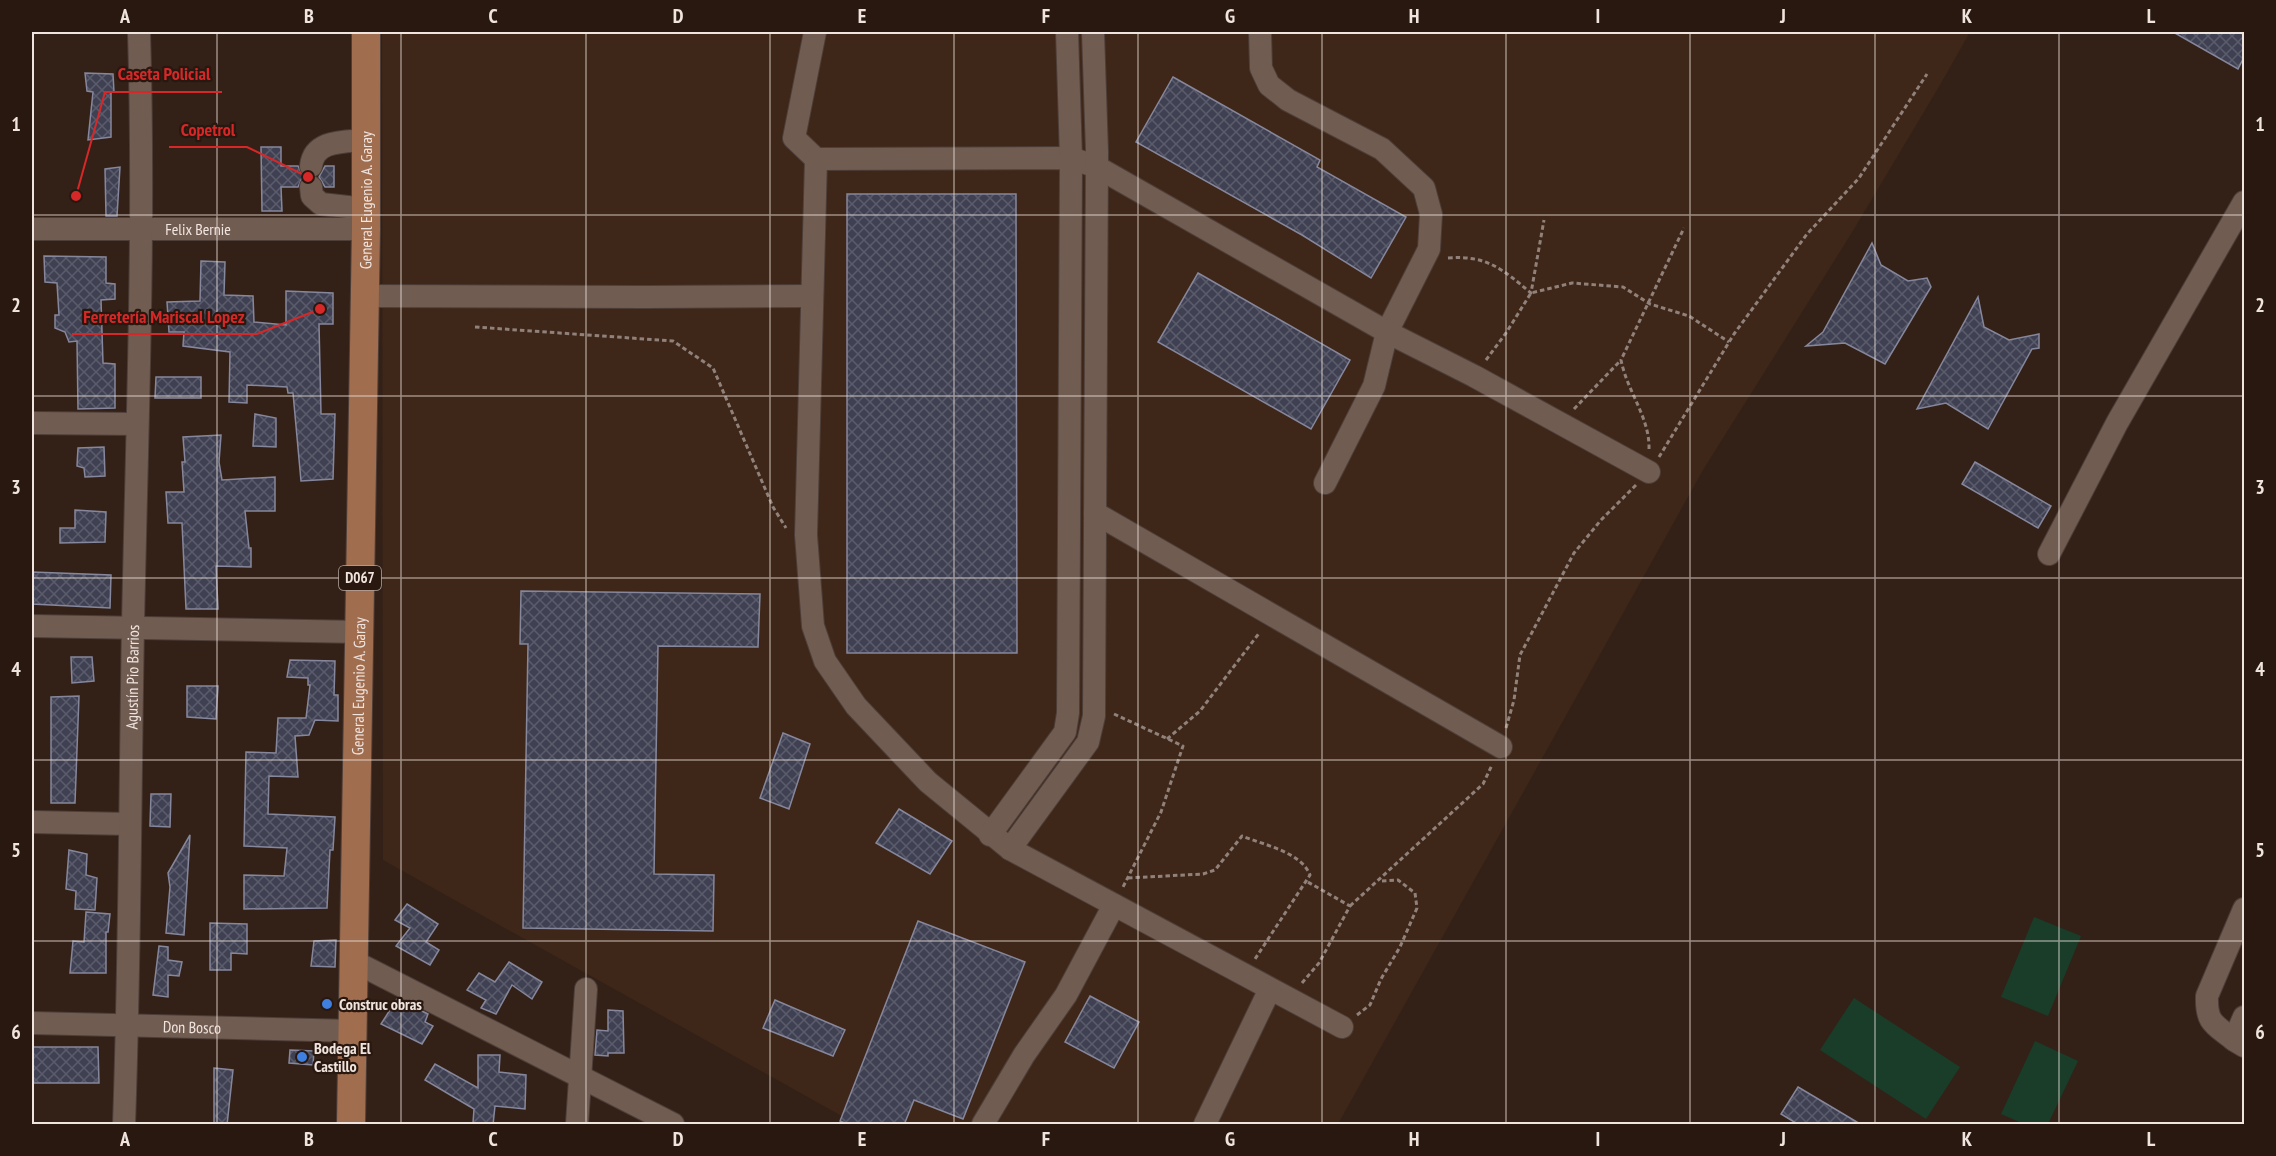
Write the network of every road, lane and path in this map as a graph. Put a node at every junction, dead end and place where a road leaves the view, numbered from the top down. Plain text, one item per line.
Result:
1 (139, 32) edge
2 (366, 32) edge
3 (815, 32) edge
4 (1067, 32) edge
5 (1093, 32) edge
6 (1260, 32) edge
7 (1927, 74) dead end
8 (366, 140) junction
9 (1071, 158) junction
10 (816, 159) junction
11 (1097, 167) junction
12 (2244, 202) edge
13 (366, 219) junction
14 (1544, 220) dead end
15 (1684, 228) dead end
16 (32, 229) edge
17 (140, 229) junction
18 (1429, 249) junction
19 (1531, 293) junction
20 (365, 296) junction
21 (812, 296) junction
22 (1650, 304) junction
23 (475, 327) dead end
24 (1387, 332) junction
25 (1729, 342) junction
26 (1621, 360) junction
27 (1474, 376) junction
28 (32, 423) edge
29 (1560, 423) junction
30 (137, 424) junction
31 (1649, 472) junction
32 (1325, 483) dead end
33 (1095, 513) junction
34 (790, 536) dead end
35 (2049, 554) dead end
36 (1273, 615) junction
37 (32, 626) edge
38 (133, 628) junction
39 (360, 632) junction
40 (1094, 705) junction
41 (1167, 739) junction
42 (1501, 747) junction
43 (32, 822) edge
44 (129, 824) junction
45 (990, 835) junction
46 (1010, 849) junction
47 (1128, 878) junction
48 (1306, 881) junction
49 (1380, 881) junction
50 (1114, 905) junction
51 (1350, 906) junction
52 (2244, 909) edge
53 (355, 962) junction
54 (1244, 975) junction
55 (586, 989) dead end
56 (1280, 994) junction
57 (2244, 1017) edge
58 (32, 1023) edge
59 (128, 1025) junction
60 (1342, 1028) joint
61 (353, 1031) junction
62 (2239, 1043) edge
63 (580, 1076) junction
64 (673, 1124) edge
65 (124, 1125) edge
66 (351, 1125) edge
67 (577, 1125) edge
68 (983, 1125) edge
69 (1205, 1125) edge

1 - 17 street, Agustín Pio Barrios
2 - 8 main road, General Eugenio A. Garay / D067
3 - 10 street
4 - 9 street
5 - 11 street
6 - 18 street
7 - 25 path
8 - 13 main road, General Eugenio A. Garay / D067
8 - 13 street
9 - 10 street
9 - 11 street
9 - 45 street
10 - 21 street
11 - 24 street
11 - 33 street
12 - 35 street
13 - 17 street, Felix Bernie
13 - 20 main road, General Eugenio A. Garay / D067
14 - 19 path
15 - 22 path
16 - 17 street, Felix Bernie
17 - 30 street, Agustín Pio Barrios
18 - 19 path
18 - 24 street
19 - 22 path
19 - 27 path
20 - 21 street
20 - 39 main road, General Eugenio A. Garay / D067
21 - 45 street
22 - 25 path
22 - 26 path
23 - 34 path
24 - 27 street
24 - 32 street
25 - 31 path
26 - 29 path
26 - 31 path
27 - 29 street
28 - 30 street
29 - 31 street
30 - 38 street, Agustín Pio Barrios
31 - 42 path
33 - 36 street
33 - 40 street
36 - 41 path
36 - 42 street
37 - 38 street
38 - 39 street
38 - 44 street, Agustín Pio Barrios
39 - 53 main road, General Eugenio A. Garay / D067
40 - 41 path
40 - 46 street
41 - 47 path
42 - 49 path
43 - 44 street
44 - 59 street, Agustín Pio Barrios
45 - 46 street
46 - 50 street
47 - 48 path
47 - 50 path
48 - 51 path
48 - 54 path
49 - 51 path
49 - 60 path
50 - 54 street
50 - 68 street
51 - 56 path
52 - 62 street
53 - 61 main road, General Eugenio A. Garay / D067
53 - 63 street
54 - 56 street
55 - 63 street
56 - 60 street
56 - 69 street
57 - 62 street
58 - 59 street, Don Bosco
59 - 61 street, Don Bosco
59 - 65 street, Agustín Pio Barrios
61 - 66 main road, General Eugenio A. Garay / D067
63 - 64 street
63 - 67 street

